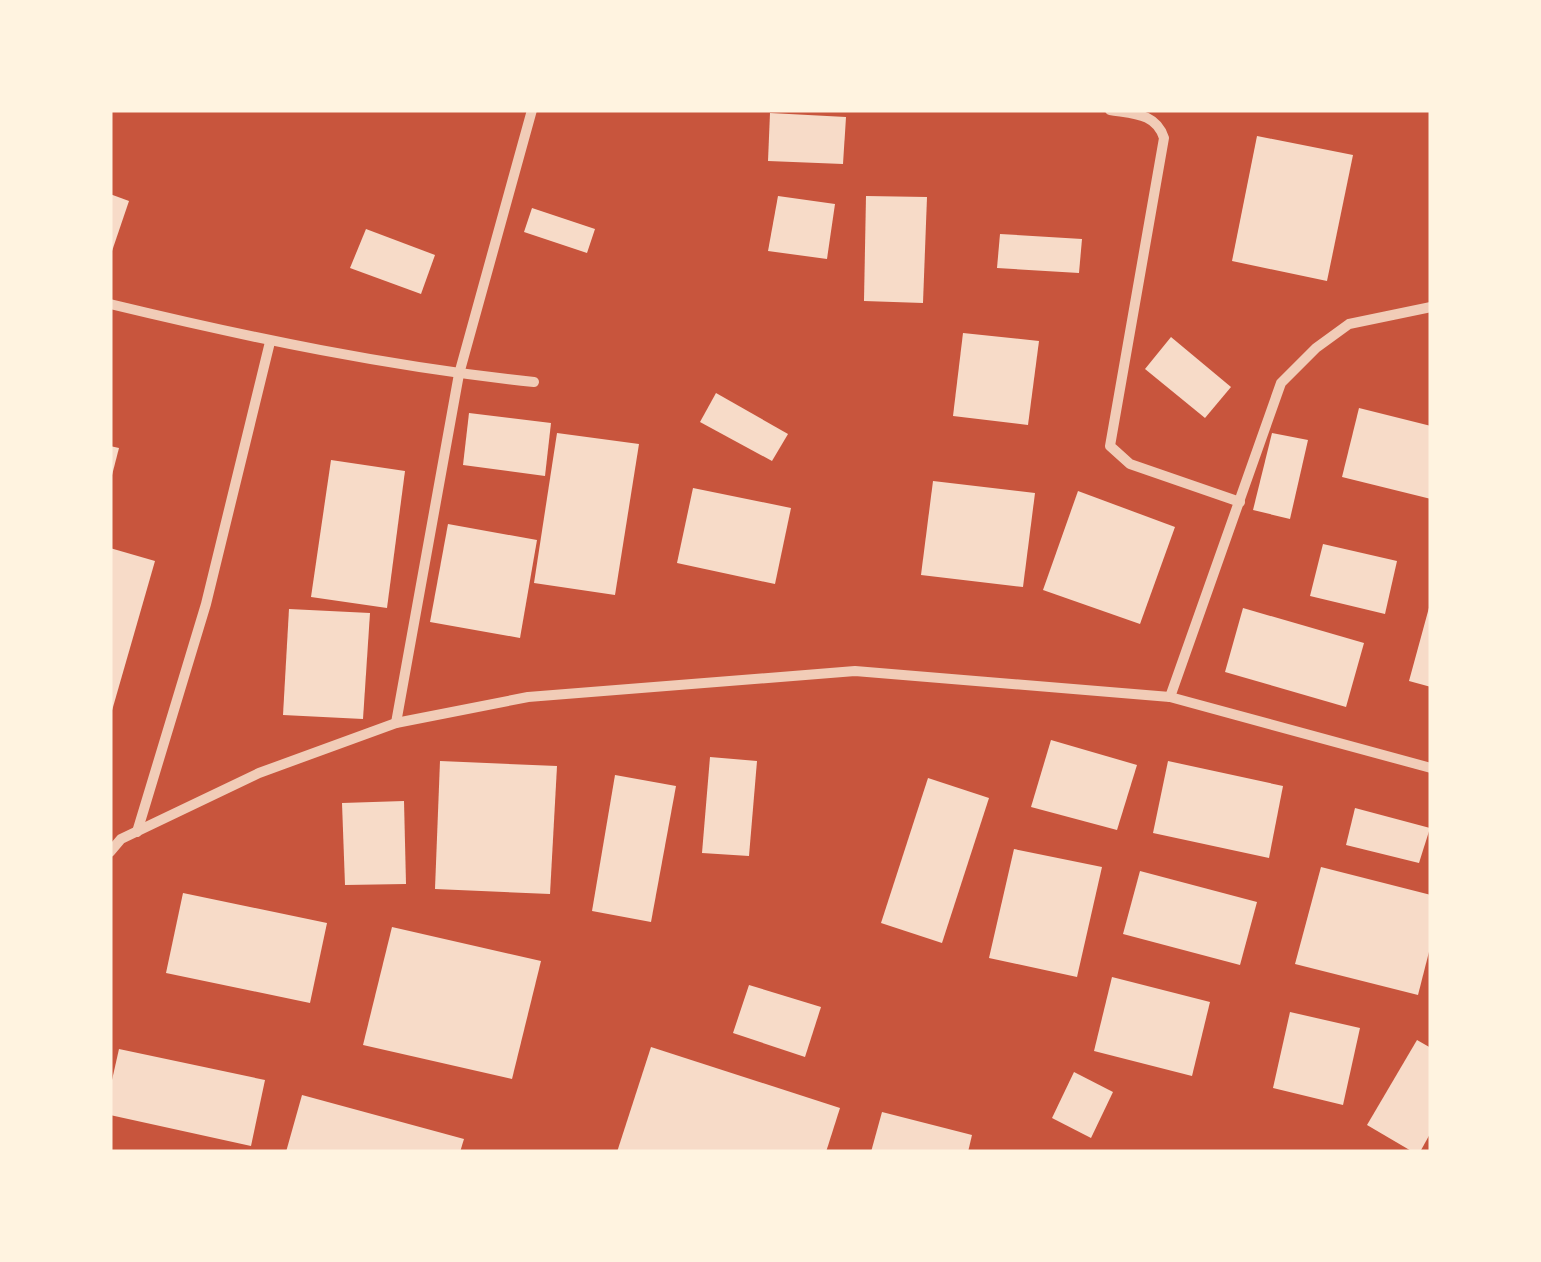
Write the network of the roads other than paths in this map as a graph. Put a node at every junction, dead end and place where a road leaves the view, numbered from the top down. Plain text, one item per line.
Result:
1 (532, 110) edge
2 (1110, 110) edge
3 (110, 304) edge
4 (1431, 307) edge
5 (270, 342) junction
6 (459, 374) junction
7 (534, 382) dead end
8 (1240, 502) junction
9 (1170, 697) junction
10 (396, 723) junction
11 (1431, 768) edge
12 (137, 832) junction
13 (110, 852) edge

1 - 6 street
2 - 8 street
3 - 5 street
4 - 8 street
5 - 6 street
5 - 12 street
6 - 7 street
6 - 10 street
8 - 9 street
9 - 10 street
9 - 11 street
10 - 12 street
12 - 13 street

